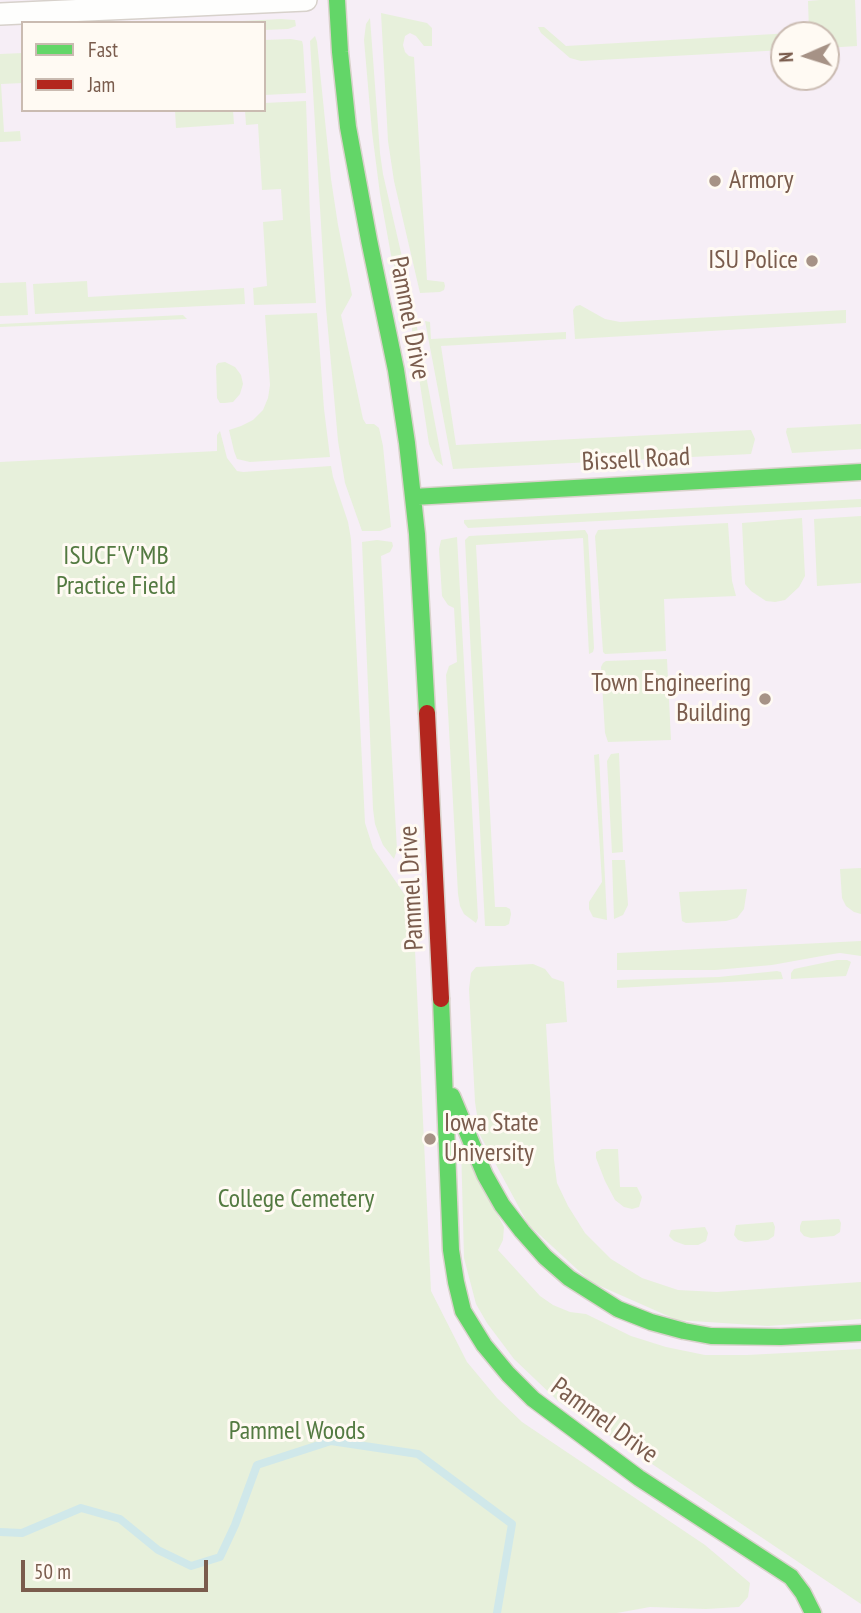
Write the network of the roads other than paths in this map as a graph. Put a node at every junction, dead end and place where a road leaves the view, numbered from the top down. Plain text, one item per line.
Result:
1 (306, 0) edge
2 (337, 0) edge
3 (0, 14) edge
4 (861, 472) edge
5 (413, 497) junction
6 (444, 1072) junction
7 (861, 1333) edge
8 (813, 1613) edge

1 - 3 street
2 - 5 street, Pammel Drive
4 - 5 street, Bissell Road
5 - 6 street, Pammel Drive
6 - 7 street
6 - 8 street, Pammel Drive

